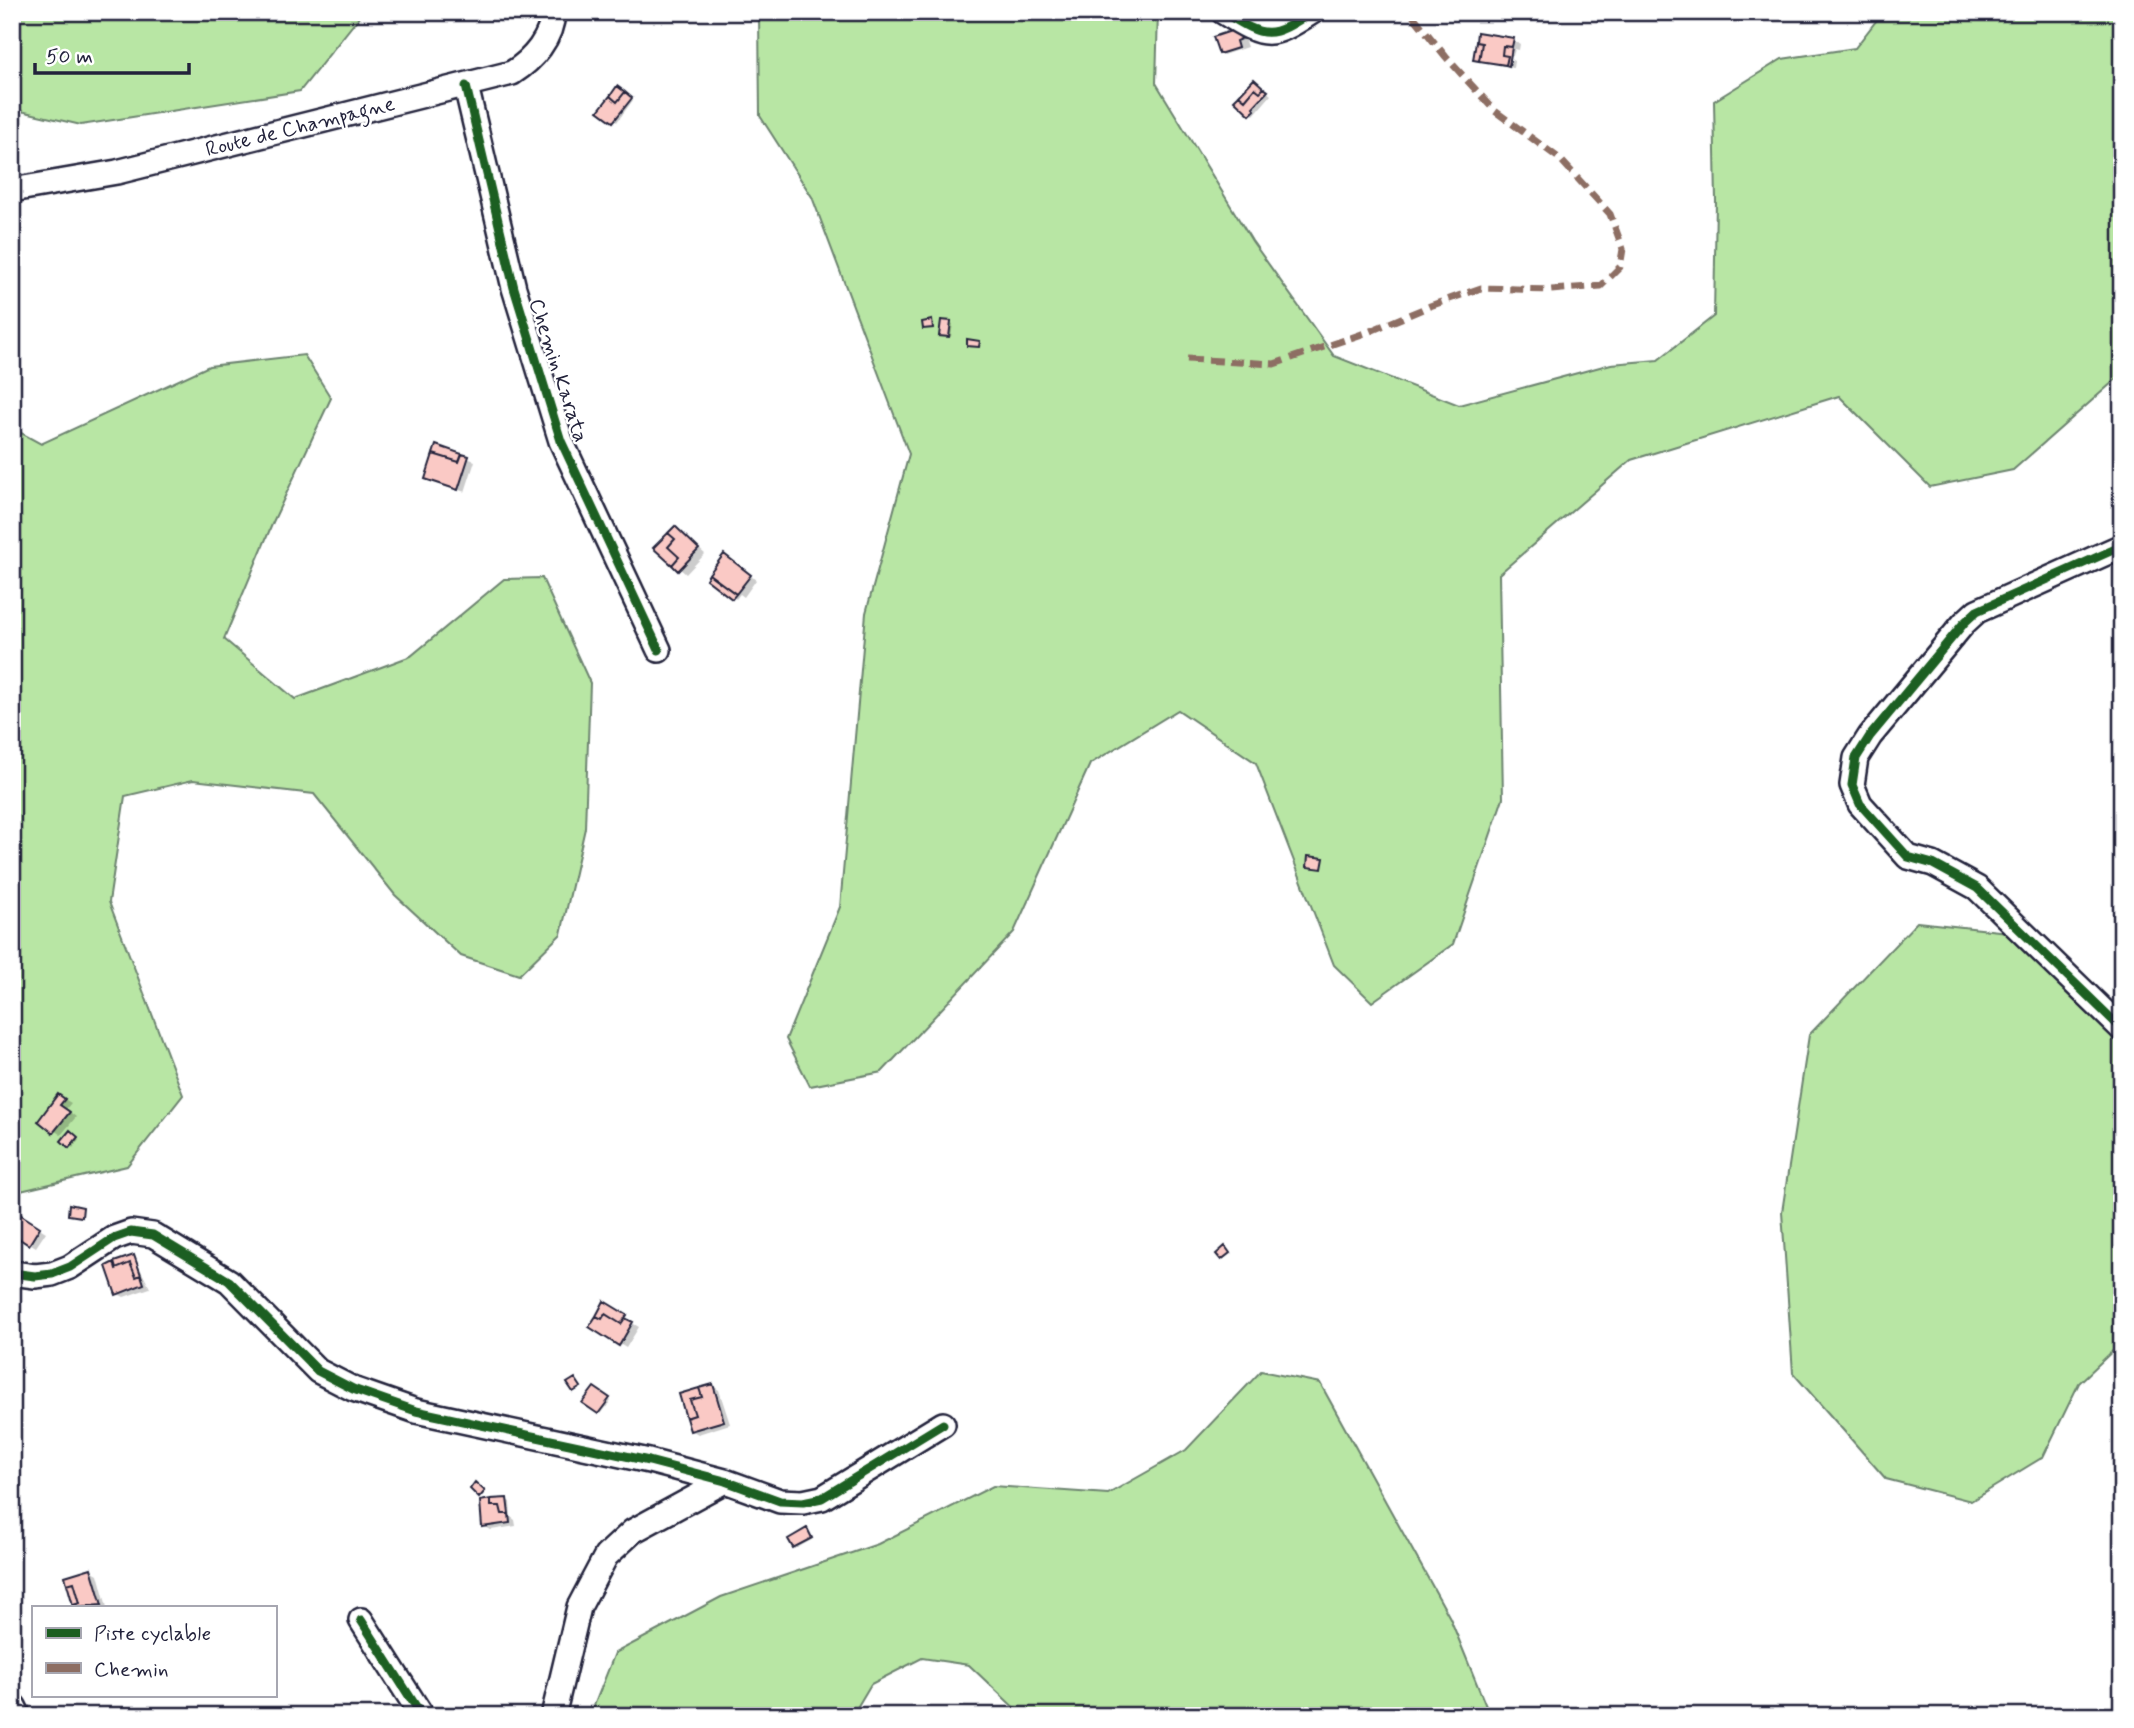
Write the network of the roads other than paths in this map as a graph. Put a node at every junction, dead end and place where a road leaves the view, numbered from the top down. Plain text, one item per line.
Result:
1 (553, 12) edge
2 (1223, 12) edge
3 (1312, 12) edge
4 (466, 86) junction
5 (12, 190) edge
6 (2122, 546) edge
7 (659, 650) dead end
8 (2122, 1029) edge
9 (12, 1273) edge
10 (943, 1424) dead end
11 (724, 1481) junction
12 (361, 1620) dead end
13 (12, 1708) edge
14 (16, 1716) edge
15 (422, 1716) edge
16 (553, 1716) edge

1 - 4 street, Route de Champagne
2 - 3 street
4 - 5 street, Route de Champagne
4 - 7 street, Chemin Karata
6 - 8 street
9 - 11 street
10 - 11 street
11 - 16 street
12 - 15 street
13 - 14 street

